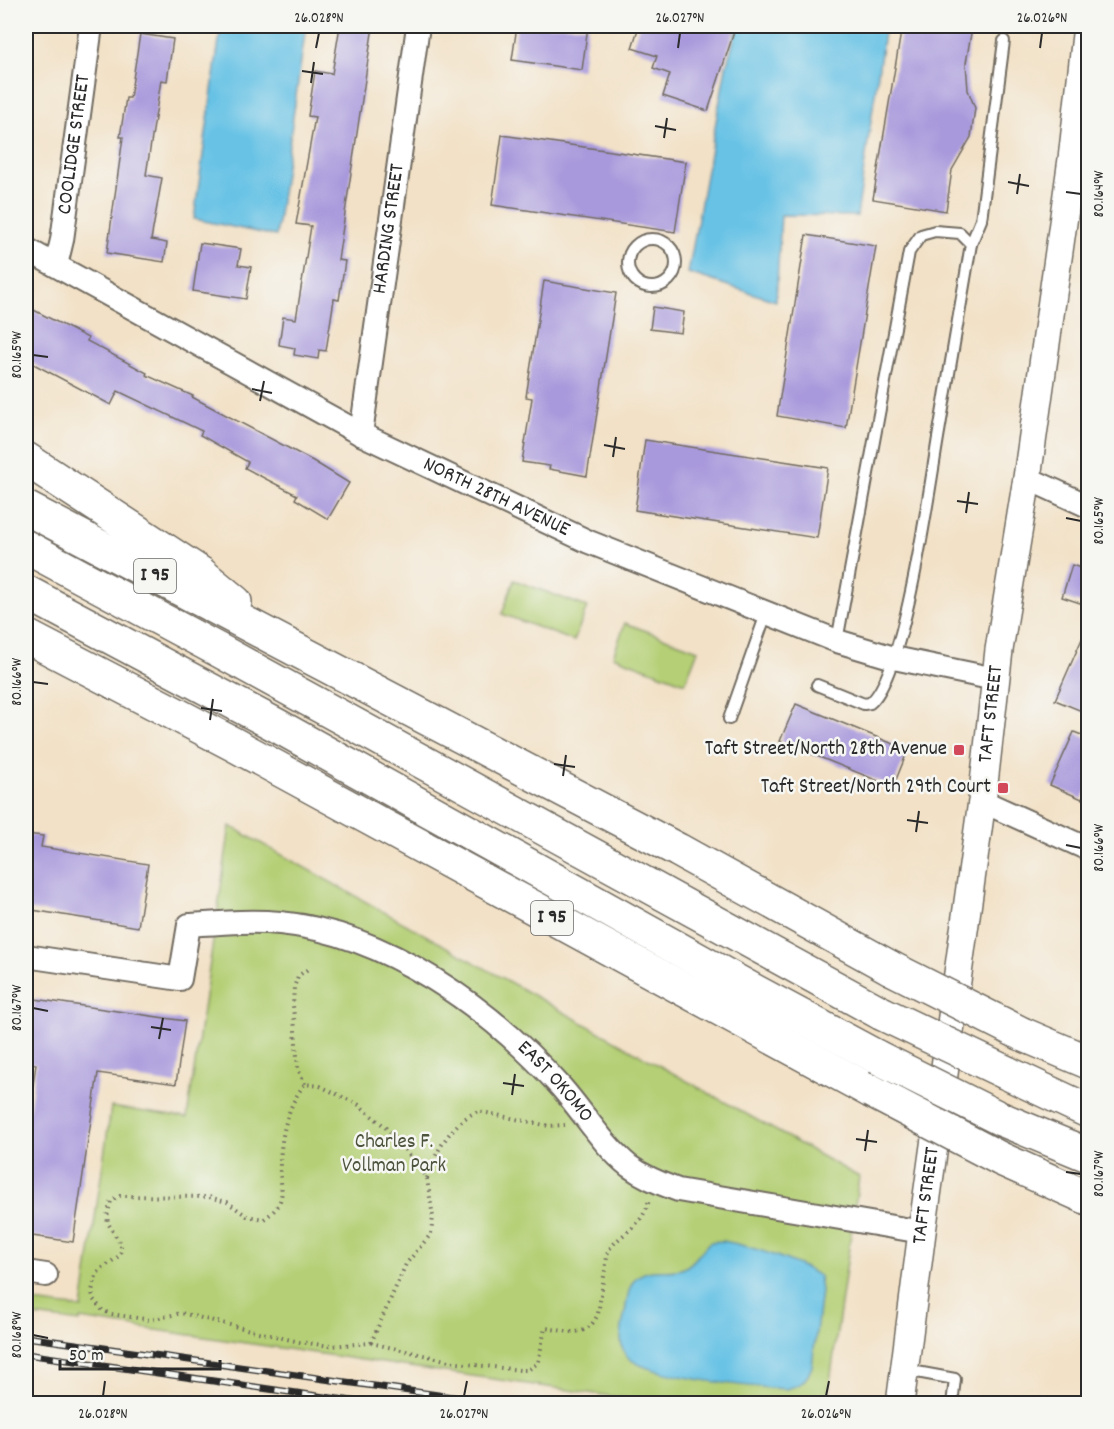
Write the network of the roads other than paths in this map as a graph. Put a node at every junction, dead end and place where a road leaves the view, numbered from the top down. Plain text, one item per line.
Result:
1 (92, 26) edge
2 (418, 26) edge
3 (1086, 33) edge
4 (1004, 40) dead end
5 (1080, 163) edge
6 (971, 244) junction
7 (26, 249) edge
8 (56, 265) junction
9 (646, 286) joint
10 (362, 434) junction
11 (26, 459) edge
12 (1027, 478) junction
13 (1089, 506) edge
14 (26, 508) edge
15 (26, 547) edge
16 (26, 591) edge
17 (766, 614) junction
18 (26, 636) edge
19 (837, 640) junction
20 (285, 644) junction
21 (26, 651) edge
22 (894, 658) junction
23 (995, 679) junction
24 (817, 685) dead end
25 (729, 719) dead end
26 (233, 744) junction
27 (982, 801) junction
28 (1089, 849) edge
29 (26, 956) edge
30 (1089, 1062) edge
31 (1089, 1111) edge
32 (1089, 1155) edge
33 (1089, 1198) edge
34 (922, 1232) junction
35 (905, 1370) junction
36 (900, 1404) edge
37 (952, 1404) edge

1 - 8 street, COOLIDGE STREET
2 - 10 street, HARDING STREET
3 - 5 street, TAFT STREET
4 - 6 lane
5 - 12 street, TAFT STREET
6 - 19 lane
6 - 22 lane
7 - 8 street, NORTH 28TH AVENUE
8 - 10 street, NORTH 28TH AVENUE
9 - 9 lane
10 - 17 street, NORTH 28TH AVENUE
11 - 20 highway
12 - 13 street
12 - 23 street, TAFT STREET
14 - 20 highway, I 95
15 - 31 highway, bridge
16 - 32 highway, bridge
17 - 19 street, NORTH 28TH AVENUE
17 - 25 lane
18 - 26 highway, I 95
19 - 22 street, NORTH 28TH AVENUE
20 - 30 highway, I 95, bridge
21 - 26 highway
22 - 23 street, NORTH 28TH AVENUE
22 - 24 lane
23 - 27 street, TAFT STREET
26 - 33 highway, I 95, bridge
27 - 28 street
27 - 34 street, TAFT STREET
29 - 34 street, EAST OKOMO
34 - 35 street, TAFT STREET
35 - 36 street, TAFT STREET
35 - 37 lane

